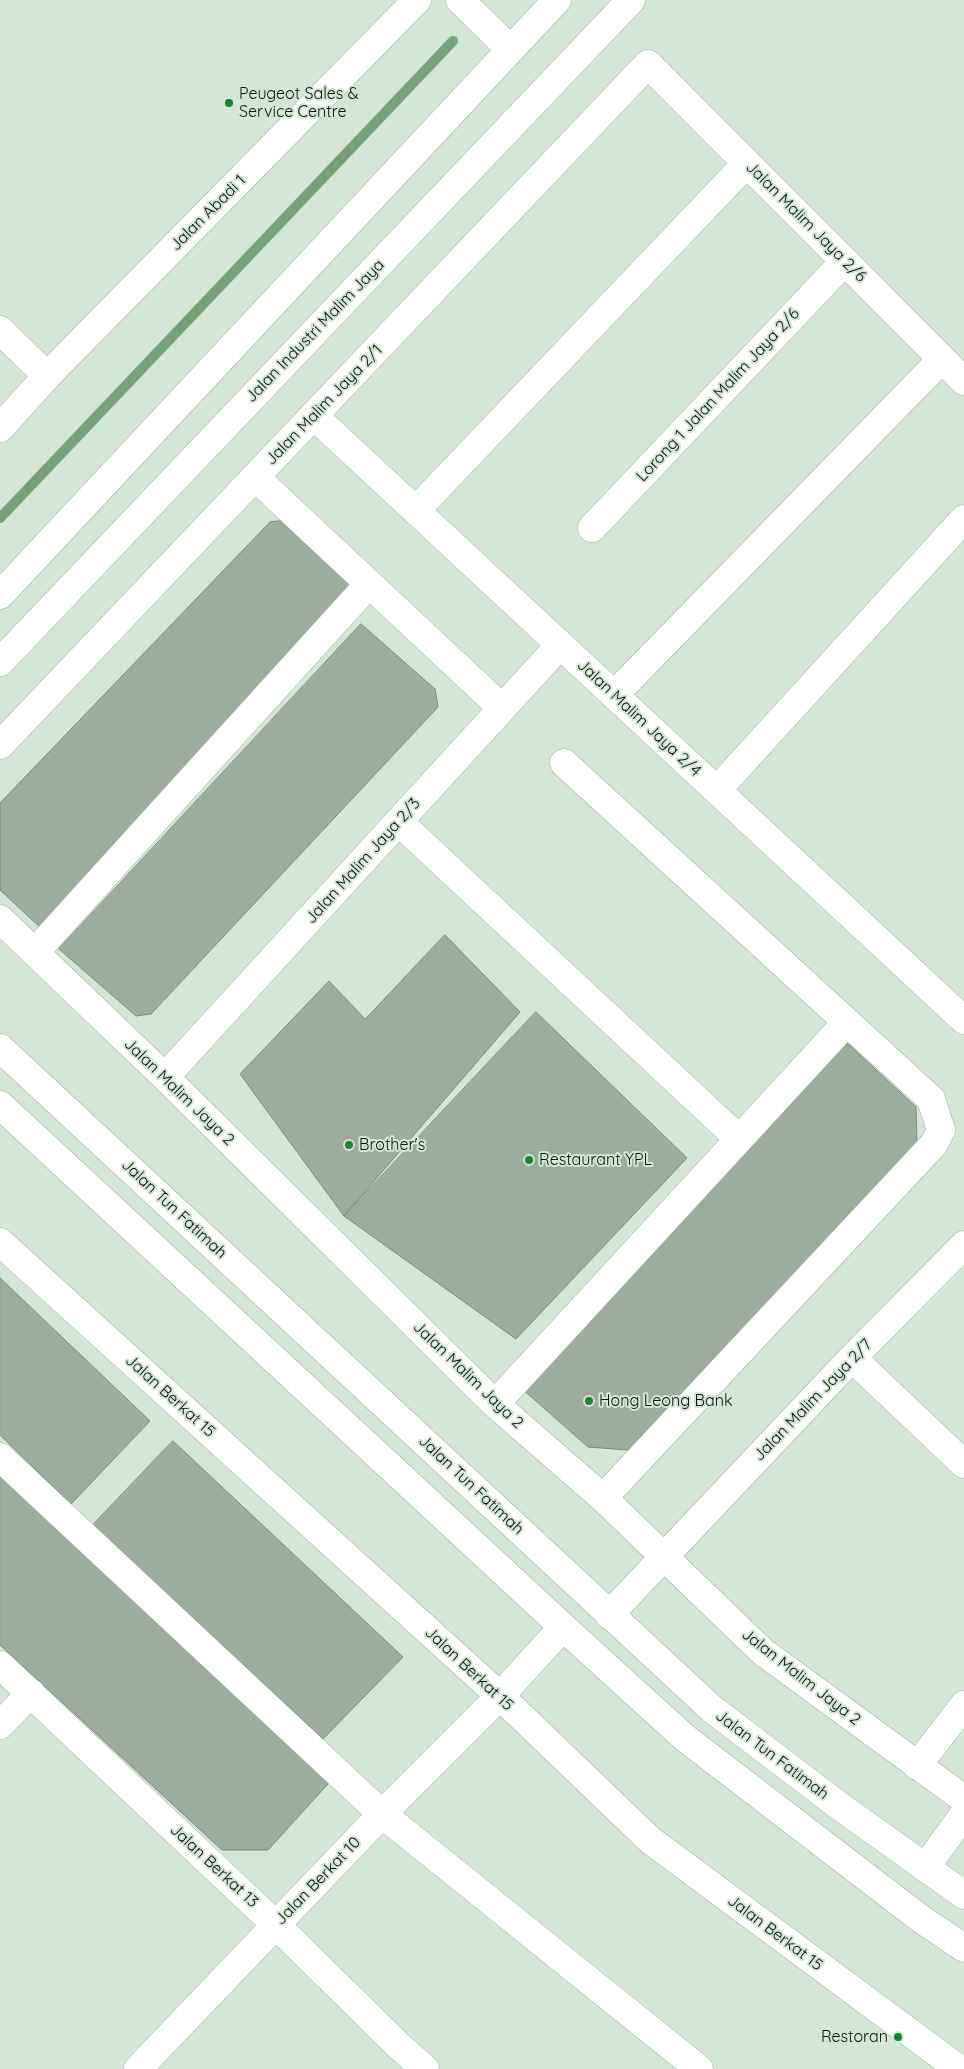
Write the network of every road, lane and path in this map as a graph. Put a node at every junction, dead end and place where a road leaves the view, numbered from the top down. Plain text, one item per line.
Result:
1 (417, 0) edge
2 (460, 0) edge
3 (557, 0) edge
4 (631, 0) edge
5 (510, 49) junction
6 (648, 64) joint
7 (747, 163) junction
8 (845, 261) junction
9 (0, 330) edge
10 (942, 359) junction
11 (47, 376) junction
12 (964, 381) edge
13 (314, 416) junction
14 (0, 428) edge
15 (255, 477) junction
16 (416, 510) junction
17 (964, 519) edge
18 (592, 528) dead end
19 (369, 584) junction
20 (0, 594) edge
21 (560, 645) junction
22 (0, 662) edge
23 (614, 695) junction
24 (502, 708) junction
25 (0, 745) edge
26 (564, 763) dead end
27 (717, 790) junction
28 (399, 822) junction
29 (0, 919) edge
30 (35, 952) junction
31 (964, 1020) edge
32 (847, 1022) junction
33 (0, 1048) edge
34 (165, 1077) junction
35 (0, 1105) edge
36 (739, 1139) junction
37 (0, 1242) edge
38 (960, 1258) edge
39 (852, 1358) junction
40 (495, 1404) junction
41 (0, 1457) edge
42 (964, 1464) edge
43 (603, 1498) junction
44 (664, 1556) junction
45 (609, 1615) junction
46 (562, 1627) junction
47 (0, 1665) edge
48 (31, 1693) junction
49 (500, 1696) junction
50 (964, 1704) edge
51 (0, 1725) edge
52 (917, 1766) junction
53 (964, 1799) edge
54 (382, 1814) junction
55 (964, 1814) edge
56 (926, 1868) junction
57 (964, 1896) edge
58 (276, 1925) junction
59 (964, 1948) edge
60 (138, 2069) edge
61 (425, 2069) edge
62 (699, 2069) edge
63 (959, 2069) edge

1 - 11 street, Jalan Abadi 1
2 - 5 street
3 - 5 street
4 - 22 street, Jalan Industri Malim Jaya
5 - 20 street
6 - 7 street, Jalan Malim Jaya 2/6
6 - 13 street, Jalan Malim Jaya 2/1
7 - 8 street, Jalan Malim Jaya 2/6
7 - 16 street
8 - 10 street, Jalan Malim Jaya 2/6
8 - 18 street, Lorong 1 Jalan Malim Jaya 2/6
9 - 11 street
10 - 12 street, Jalan Malim Jaya 2/6
10 - 23 street
11 - 14 street, Jalan Abadi 1
13 - 15 street, Jalan Malim Jaya 2/1
13 - 16 street, Jalan Malim Jaya 2/4
15 - 19 street
15 - 25 street, Jalan Malim Jaya 2/1
16 - 21 street, Jalan Malim Jaya 2/4
17 - 27 street
19 - 24 street
19 - 30 street
21 - 23 street, Jalan Malim Jaya 2/4
21 - 24 street, Jalan Malim Jaya 2/3
23 - 27 street, Jalan Malim Jaya 2/4
24 - 28 street, Jalan Malim Jaya 2/3
26 - 32 street
27 - 31 street, Jalan Malim Jaya 2/4
28 - 34 street, Jalan Malim Jaya 2/3
28 - 36 street
29 - 30 street, Jalan Malim Jaya 2
30 - 34 street, Jalan Malim Jaya 2
32 - 36 street
32 - 43 street
33 - 45 street, Jalan Tun Fatimah
34 - 40 street, Jalan Malim Jaya 2
35 - 46 street
36 - 40 street
37 - 49 street, Jalan Berkat 15
38 - 39 street, Jalan Malim Jaya 2/7
39 - 42 street
39 - 44 street, Jalan Malim Jaya 2/7
40 - 43 street, Jalan Malim Jaya 2
41 - 54 street
43 - 44 street, Jalan Malim Jaya 2
44 - 45 street, Jalan Malim Jaya 2/7
44 - 52 street, Jalan Malim Jaya 2
45 - 56 street, Jalan Tun Fatimah
46 - 49 street, Jalan Berkat 10
46 - 59 street
47 - 48 street, Jalan Berkat 13
48 - 51 street
48 - 58 street, Jalan Berkat 13
49 - 54 street, Jalan Berkat 10
49 - 63 street, Jalan Berkat 15
50 - 52 street
52 - 53 street, Jalan Malim Jaya 2
54 - 58 street, Jalan Berkat 10
54 - 62 street
55 - 56 street
56 - 57 street, Jalan Tun Fatimah
58 - 60 street, Jalan Berkat 10
58 - 61 street, Jalan Berkat 13

